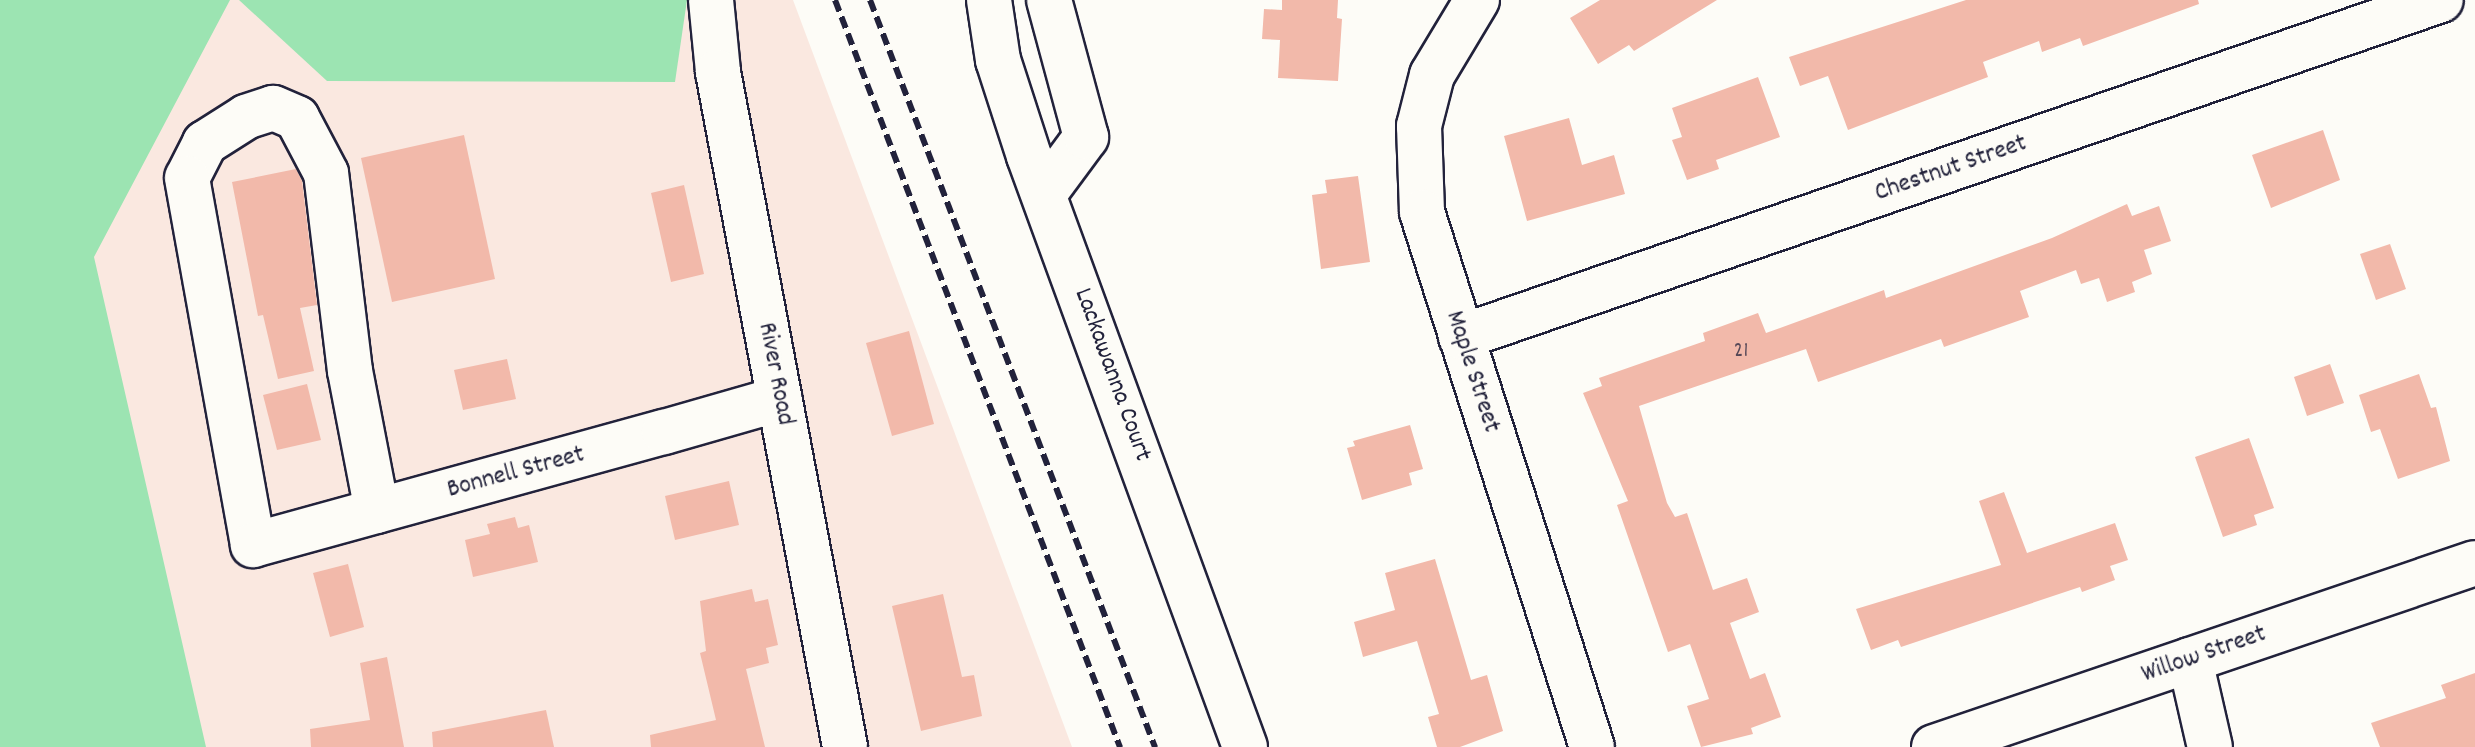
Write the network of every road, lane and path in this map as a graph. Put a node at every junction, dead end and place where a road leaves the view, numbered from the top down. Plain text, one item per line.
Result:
1 (711, 0) edge
2 (989, 0) edge
3 (1049, 0) edge
4 (1477, 0) edge
5 (2441, 0) edge
6 (1044, 194) junction
7 (1461, 337) junction
8 (779, 399) junction
9 (377, 511) junction
10 (2475, 563) edge
11 (2190, 660) junction
12 (845, 747) edge
13 (1245, 747) edge
14 (1592, 747) edge
15 (1934, 747) edge
16 (2210, 747) edge

1 - 8 street, River Road
2 - 6 street, Lackawanna Court
3 - 6 street
4 - 7 street, Maple Street
5 - 7 street, Chestnut Street
6 - 13 street, Lackawanna Court
7 - 14 street, Maple Street
8 - 9 street, Bonnell Street
8 - 12 street, River Road
9 - 9 street, Bonnell Street
10 - 11 street, Willow Street
11 - 15 street, Willow Street
11 - 16 street

